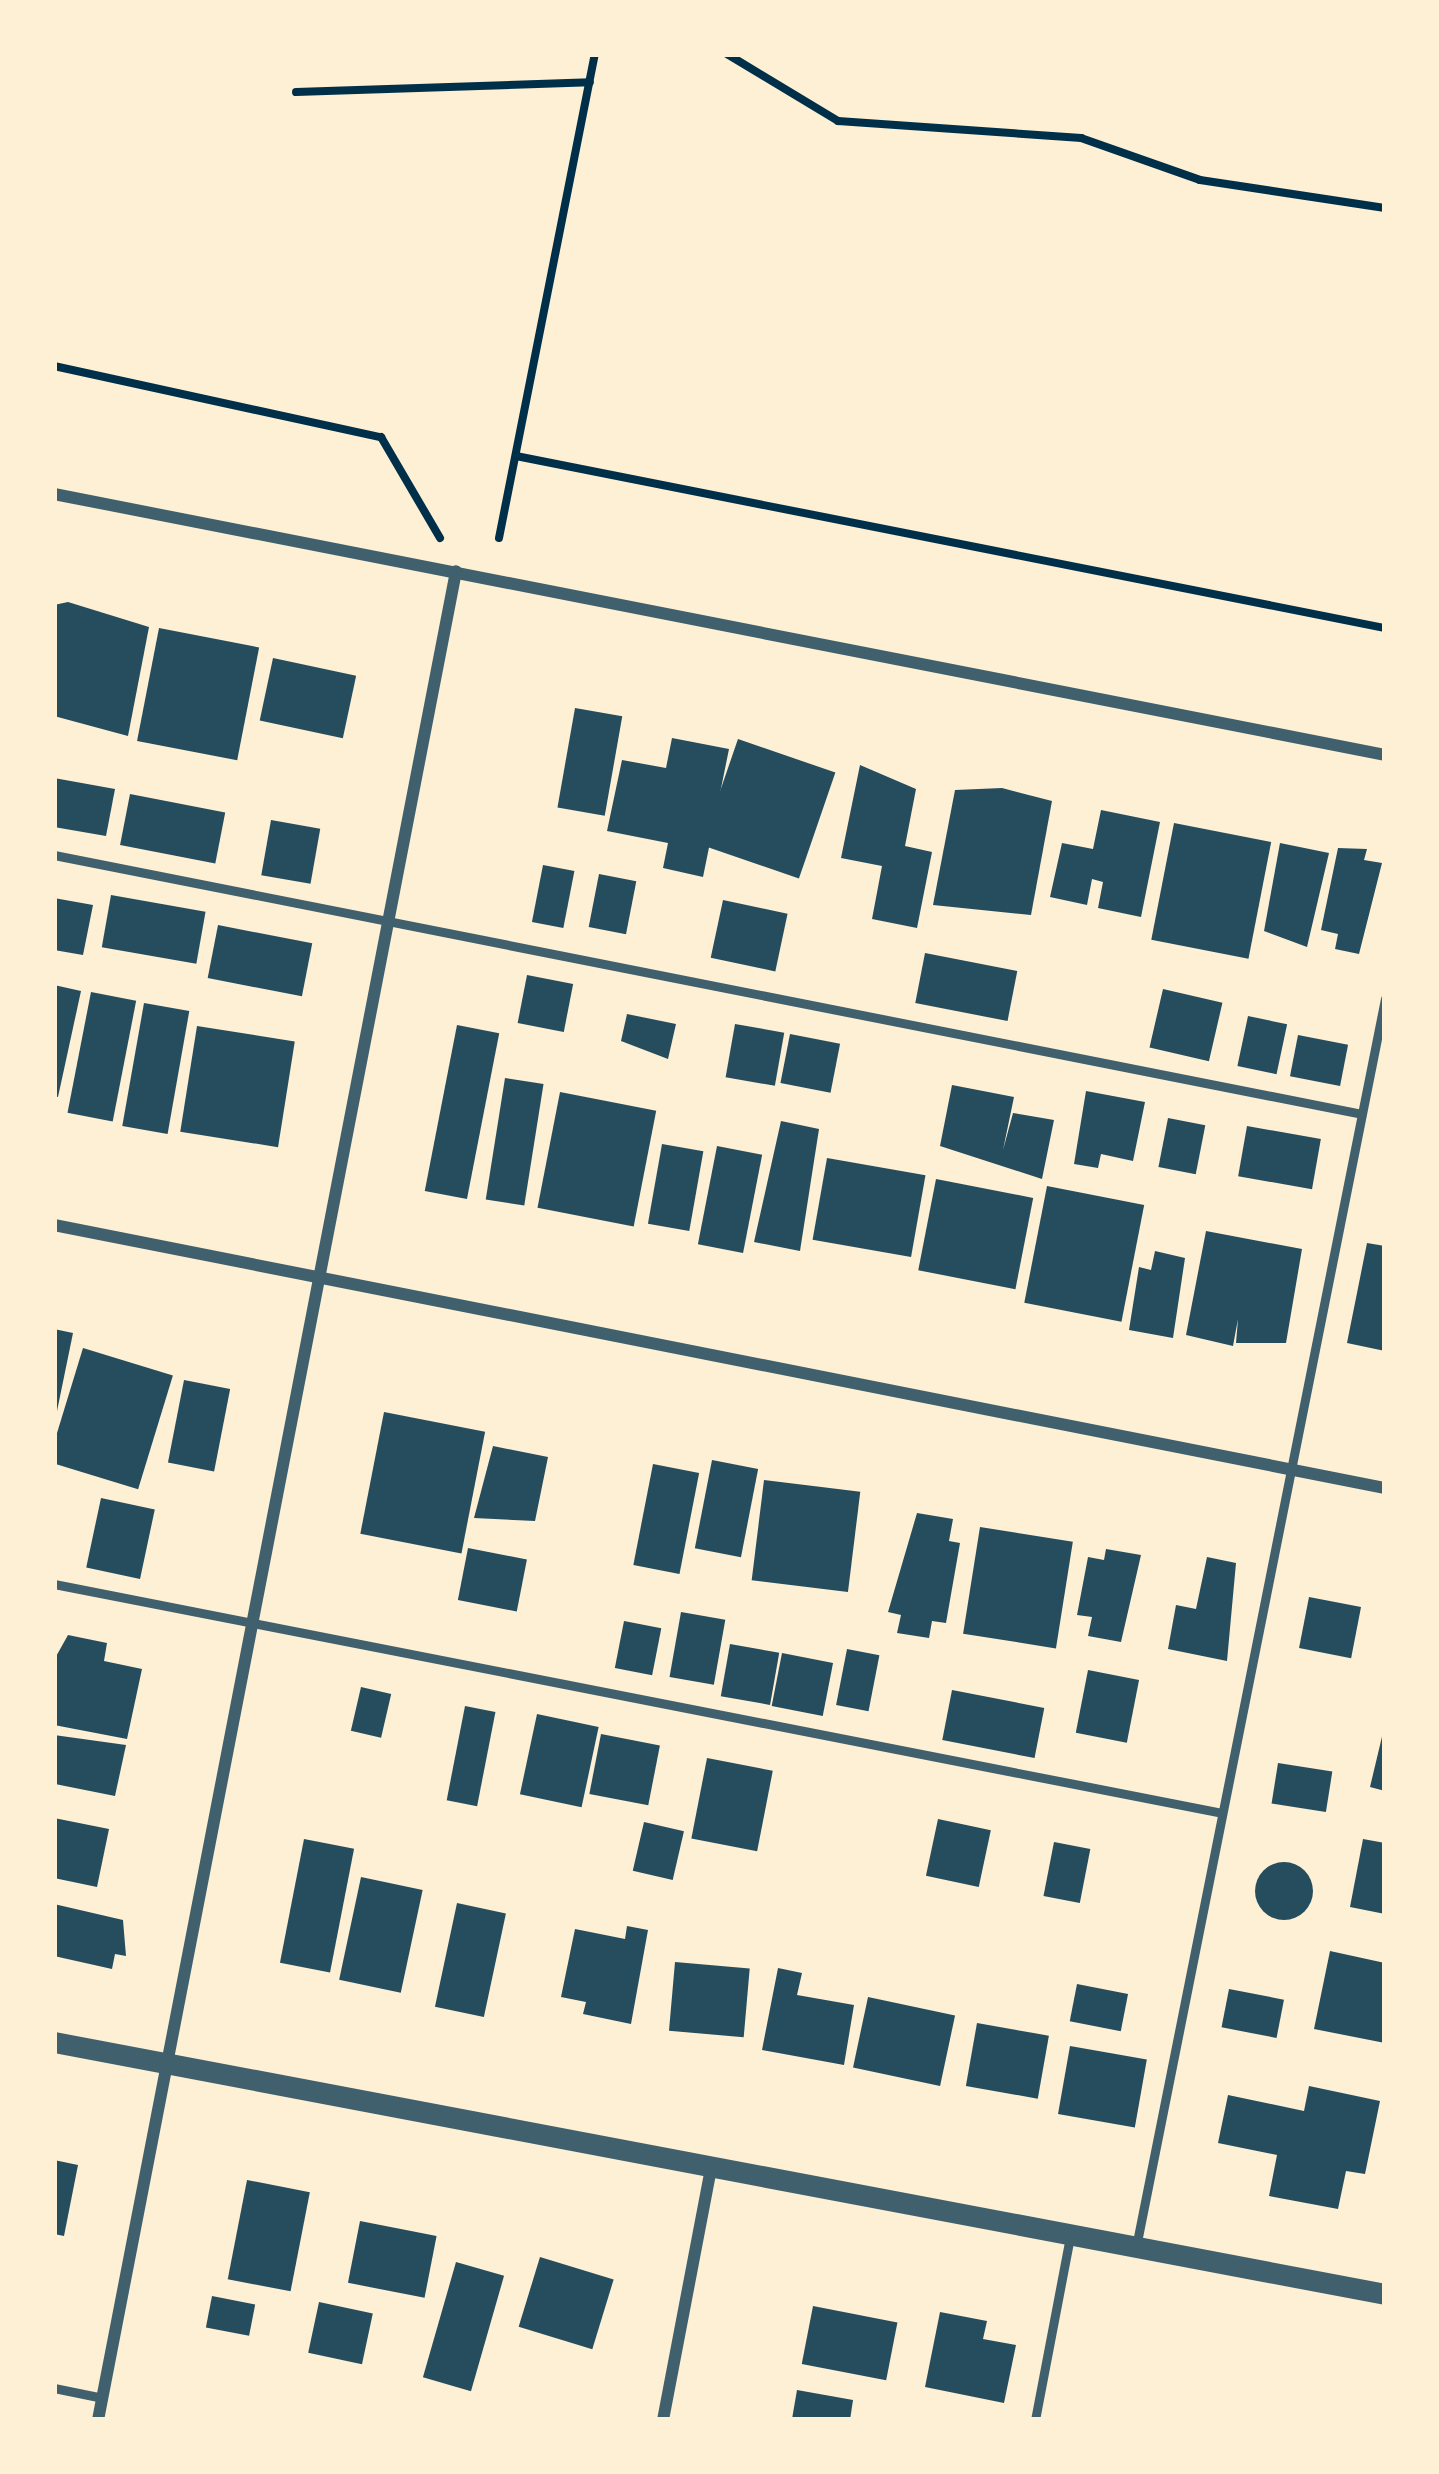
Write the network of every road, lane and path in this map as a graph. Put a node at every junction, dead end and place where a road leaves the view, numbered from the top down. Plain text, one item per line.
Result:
1 (595, 54) edge
2 (727, 54) edge
3 (590, 82) junction
4 (296, 92) dead end
5 (1385, 208) edge
6 (54, 366) edge
7 (515, 456) junction
8 (54, 494) edge
9 (500, 538) dead end
10 (456, 572) junction
11 (1385, 628) edge
12 (1385, 755) edge
13 (54, 855) edge
14 (390, 919) junction
15 (1385, 999) edge
16 (1361, 1114) junction
17 (54, 1225) edge
18 (324, 1277) junction
19 (1289, 1470) junction
20 (1385, 1488) edge
21 (54, 1584) edge
22 (253, 1622) junction
23 (1222, 1813) junction
24 (54, 2042) edge
25 (166, 2064) junction
26 (711, 2168) junction
27 (1070, 2236) junction
28 (1135, 2249) junction
29 (1385, 2294) edge
30 (54, 2388) edge
31 (103, 2398) junction
32 (98, 2420) edge
33 (663, 2420) edge
34 (1035, 2420) edge

1 - 3 path
2 - 5 path
3 - 4 path
3 - 7 path
6 - 10 path
7 - 9 path
7 - 11 path
8 - 10 street
10 - 12 street
10 - 14 street
13 - 14 lane
14 - 16 lane
14 - 18 street
15 - 16 lane
16 - 19 lane
17 - 18 street
18 - 19 street
18 - 22 street
19 - 20 street
19 - 23 lane
21 - 22 lane
22 - 23 lane
22 - 25 street
23 - 28 lane
24 - 25 street
25 - 26 street
25 - 31 street
26 - 27 street
26 - 33 street
27 - 28 street
27 - 34 lane
28 - 29 street
30 - 31 lane
31 - 32 street

